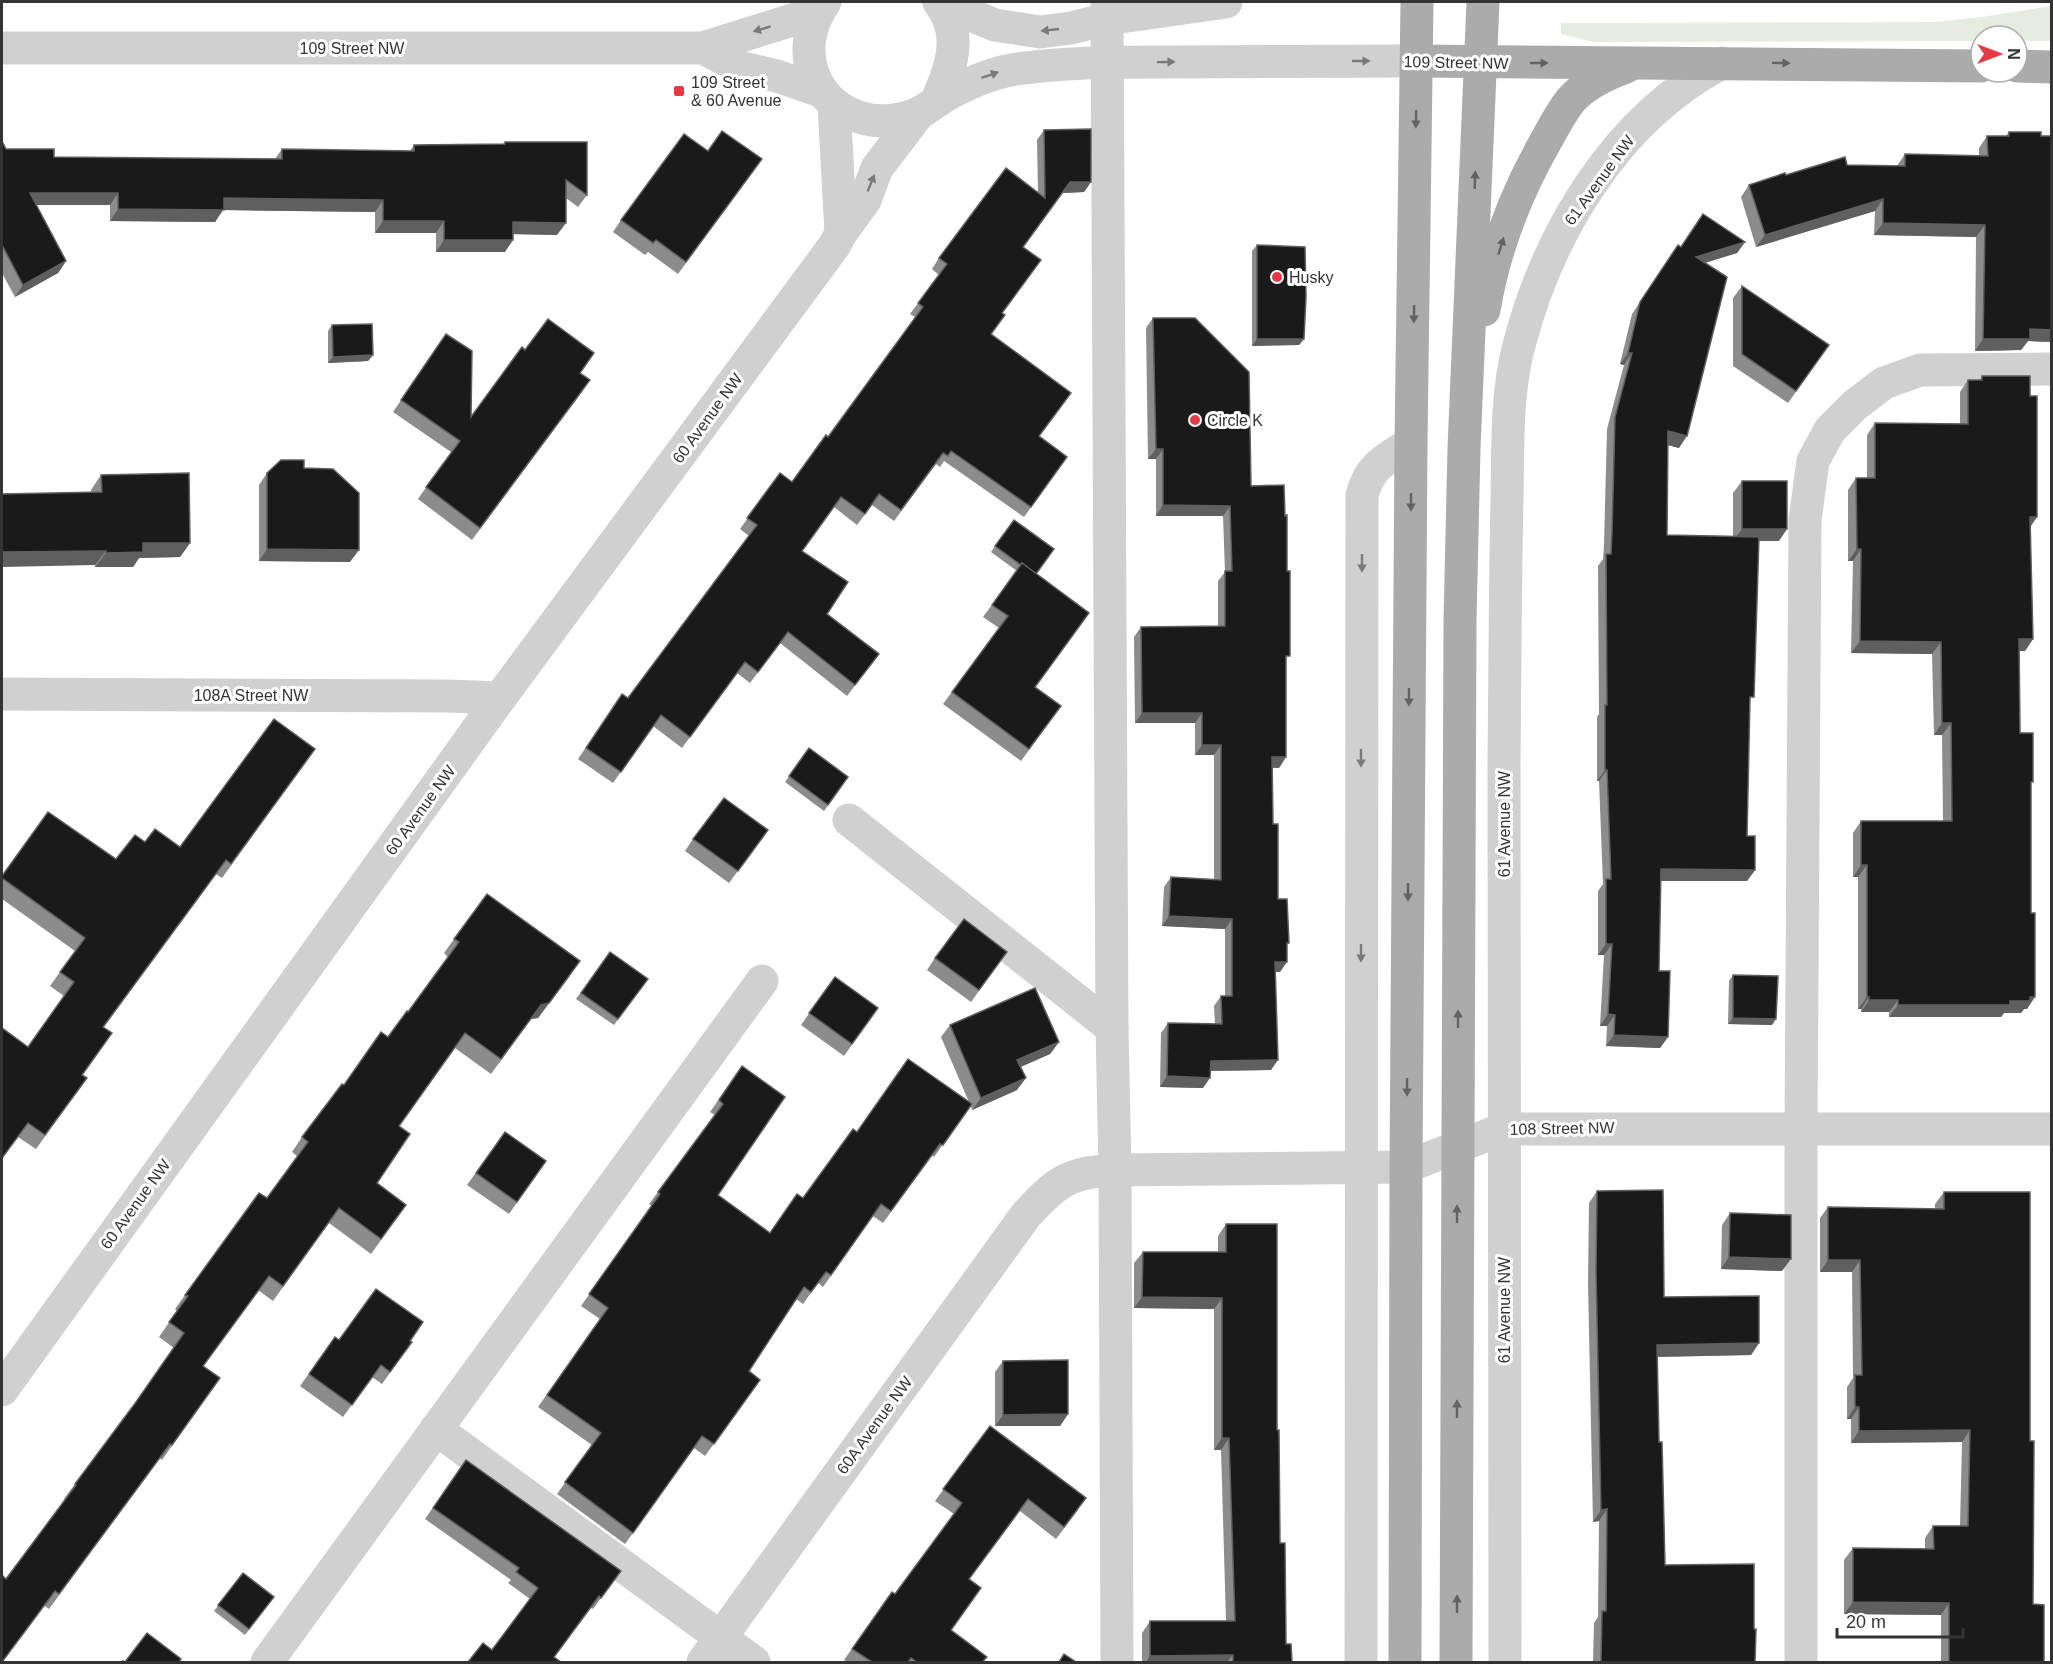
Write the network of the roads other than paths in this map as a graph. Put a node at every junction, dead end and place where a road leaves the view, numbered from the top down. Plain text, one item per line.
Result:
1 (939, 2) edge
2 (1226, 2) edge
3 (1417, 2) edge
4 (1483, 2) edge
5 (822, 7) edge
6 (1107, 10) edge
7 (2, 48) edge
8 (703, 48) junction
9 (1417, 61) junction
10 (1107, 63) junction
11 (1480, 63) junction
12 (1636, 63) junction
13 (1722, 63) junction
14 (1969, 66) edge
15 (2029, 66) edge
16 (2052, 67) edge
17 (829, 99) junction
18 (928, 106) junction
19 (841, 232) junction
20 (2052, 369) edge
21 (1411, 443) junction
22 (1464, 448) junction
23 (2, 694) edge
24 (500, 699) junction
25 (849, 820) dead end
26 (762, 981) dead end
27 (1112, 1028) junction
28 (1801, 1128) junction
29 (1503, 1129) junction
30 (2052, 1129) edge
31 (1457, 1148) junction
32 (1406, 1167) junction
33 (1360, 1169) junction
34 (1115, 1170) junction
35 (1049, 1190) joint
36 (2, 1390) edge
37 (436, 1429) junction
38 (711, 1650) edge
39 (267, 1662) edge
40 (754, 1662) edge
41 (1117, 1662) edge
42 (1361, 1662) edge
43 (1405, 1662) edge
44 (1456, 1662) edge
45 (1505, 1662) edge
46 (1801, 1662) edge

6 -> 1 street
1 - 18 street
2 - 6 street
3 - 9 main road
4 - 11 main road
5 -> 8 street, 109 Street NW
5 - 17 street
6 - 10 street
7 - 8 street, 109 Street NW
8 - 17 street, 109 Street NW
10 -> 9 street, 109 Street NW
9 - 11 main road, 109 Street NW
9 -> 21 main road
18 -> 10 street, 109 Street NW
10 - 27 street
11 -> 12 main road, 109 Street NW
22 -> 11 main road
12 - 13 main road, 109 Street NW
22 -> 12 main road
13 -> 14 main road, 109 Street NW
13 - 29 street, 61 Avenue NW
15 - 16 main road
17 - 18 street, 109 Street NW
17 - 19 street
19 -> 18 street, 60 Avenue NW
19 - 24 street, 60 Avenue NW
20 - 28 street
21 -> 32 main road
21 -> 33 street
31 -> 22 main road
23 - 24 street, 108A Street NW
24 - 36 street, 60 Avenue NW
25 - 27 street
26 - 37 street
27 - 34 street
28 - 29 street, 108 Street NW
28 - 30 street, 108 Street NW
28 - 46 street
29 - 31 street, 108 Street NW
29 - 45 street, 61 Avenue NW
31 - 32 street, 108 Street NW
44 -> 31 main road
32 - 33 street, 108 Street NW
32 - 43 main road
33 - 34 street, 108 Street NW
33 - 42 street
34 - 35 street, 108 Street NW
34 - 41 street
35 - 38 street, 60A Avenue NW
37 - 38 street
37 - 39 street
38 - 40 street

